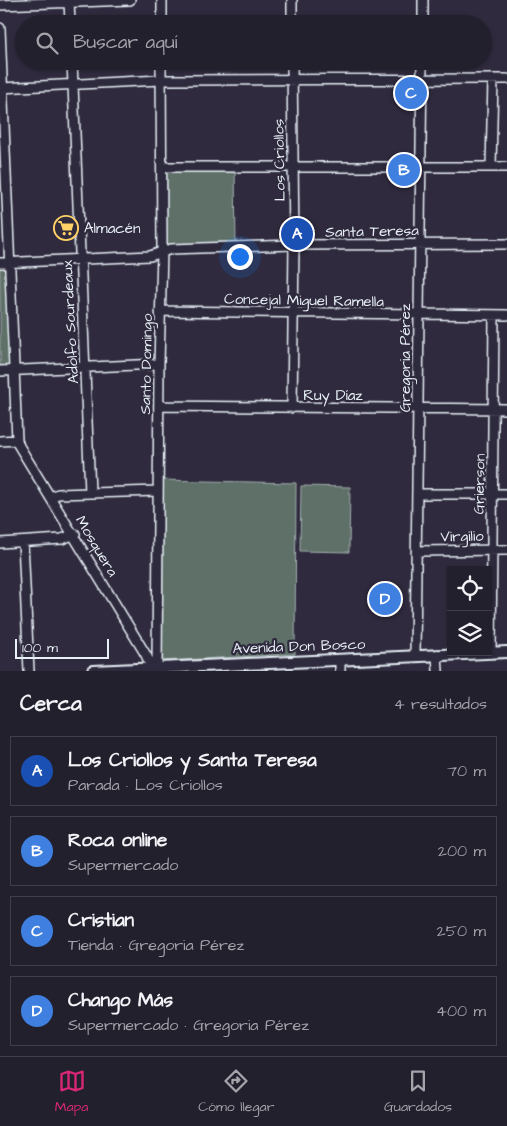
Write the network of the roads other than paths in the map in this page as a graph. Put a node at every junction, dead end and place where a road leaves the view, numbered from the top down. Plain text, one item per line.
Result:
1 (130, 0) edge
2 (162, 0) edge
3 (292, 0) edge
4 (423, 0) edge
5 (69, 1) edge
6 (0, 5) edge
7 (70, 15) edge
8 (162, 15) edge
9 (292, 15) edge
10 (423, 15) edge
11 (0, 28) edge
12 (72, 70) edge
13 (161, 70) edge
14 (292, 70) edge
15 (422, 70) edge
16 (507, 79) edge
17 (161, 80) junction
18 (292, 80) junction
19 (422, 80) junction
20 (493, 80) junction
21 (73, 85) junction
22 (2, 88) edge
23 (162, 166) junction
24 (293, 166) junction
25 (420, 166) junction
26 (491, 167) junction
27 (507, 167) edge
28 (420, 244) junction
29 (507, 244) edge
30 (294, 245) junction
31 (162, 251) junction
32 (80, 259) junction
33 (5, 263) edge
34 (160, 311) junction
35 (293, 314) junction
36 (418, 315) junction
37 (494, 315) junction
38 (507, 315) edge
39 (159, 364) junction
40 (86, 366) junction
41 (15, 370) junction
42 (0, 371) edge
43 (159, 406) junction
44 (292, 408) junction
45 (418, 409) junction
46 (494, 409) junction
47 (507, 409) edge
48 (0, 440) edge
49 (17, 440) junction
50 (158, 491) junction
51 (90, 492) junction
52 (418, 494) junction
53 (493, 494) junction
54 (507, 494) edge
55 (50, 497) junction
56 (74, 534) junction
57 (23, 542) junction
58 (0, 543) edge
59 (492, 550) junction
60 (507, 550) edge
61 (417, 551) junction
62 (491, 611) edge
63 (157, 639) junction
64 (140, 644) junction
65 (507, 652) edge
66 (492, 653) edge
67 (437, 655) junction
68 (447, 655) edge
69 (416, 656) junction
70 (340, 660) junction
71 (241, 667) edge
72 (155, 669) edge
73 (29, 671) edge
74 (93, 671) edge
75 (340, 671) edge
76 (438, 671) edge

1 - 5 street
2 - 8 street
3 - 9 street
4 - 10 street
5 - 6 street
5 - 7 street
11 - 22 street
12 - 21 street, Adolfo Sourdeaux
13 - 17 street, Santo Domingo
14 - 18 street, Los Criollos
15 - 19 street, Gregoria Pérez
16 - 20 street
17 - 18 street
17 - 21 street
17 - 23 street, Santo Domingo
18 - 19 street
18 - 24 street, Los Criollos
19 - 20 street
19 - 25 street, Gregoria Pérez
20 - 26 street
21 - 22 street
21 - 32 street, Adolfo Sourdeaux
22 - 33 street
23 - 24 street
23 - 31 street, Santo Domingo
24 - 25 street
24 - 30 street, Los Criollos
25 - 26 street
25 - 28 street, Gregoria Pérez
26 - 27 street
28 - 29 street, Santa Teresa
28 - 30 street, Santa Teresa
28 - 36 street, Gregoria Pérez
30 - 31 street, Santa Teresa
30 - 35 street, Los Criollos
31 - 32 street, Santa Teresa
31 - 34 street, Santo Domingo
32 - 33 street, Santa Teresa
32 - 40 street, Adolfo Sourdeaux
33 - 41 street
34 - 35 street, Concejal Miguel Ramella
34 - 39 street, Santo Domingo
35 - 36 street, Concejal Miguel Ramella
35 - 44 street, Los Criollos
36 - 37 street, Concejal Miguel Ramella
36 - 45 street, Gregoria Pérez
37 - 38 street, Concejal Miguel Ramella
37 - 46 street, Grierson
39 - 40 street
39 - 43 street, Santo Domingo
40 - 41 street
40 - 51 street, Adolfo Sourdeaux
41 - 42 street
41 - 49 street
43 - 44 street, Ruy Díaz
43 - 50 street, Santo Domingo
44 - 45 street, Ruy Díaz
45 - 46 street, Ruy Díaz
45 - 52 street, Gregoria Pérez
46 - 47 street, Ruy Díaz
46 - 53 street, Grierson
48 - 49 street
49 - 55 street, Mosquera
50 - 51 street
50 - 63 street, Santo Domingo
51 - 55 street
52 - 53 street
52 - 61 street, Gregoria Pérez
53 - 54 street
53 - 59 street, Grierson
55 - 56 street, Mosquera
56 - 57 street
56 - 64 street, Mosquera
57 - 58 street
57 - 73 street
59 - 60 street, Virgilio
59 - 61 street, Virgilio
59 - 62 street, Grierson
61 - 69 street, Gregoria Pérez
63 - 64 street
63 - 72 street, Santo Domingo
64 - 72 street, Mosquera
65 - 66 main road, Avenida Don Bosco
67 - 68 main road, Avenida Don Bosco
67 - 69 main road, Avenida Don Bosco
67 - 76 street
69 - 70 main road, Avenida Don Bosco
70 - 71 main road, Avenida Don Bosco
70 - 75 street
71 - 72 main road, Avenida Don Bosco
72 - 74 main road, Avenida Don Bosco

